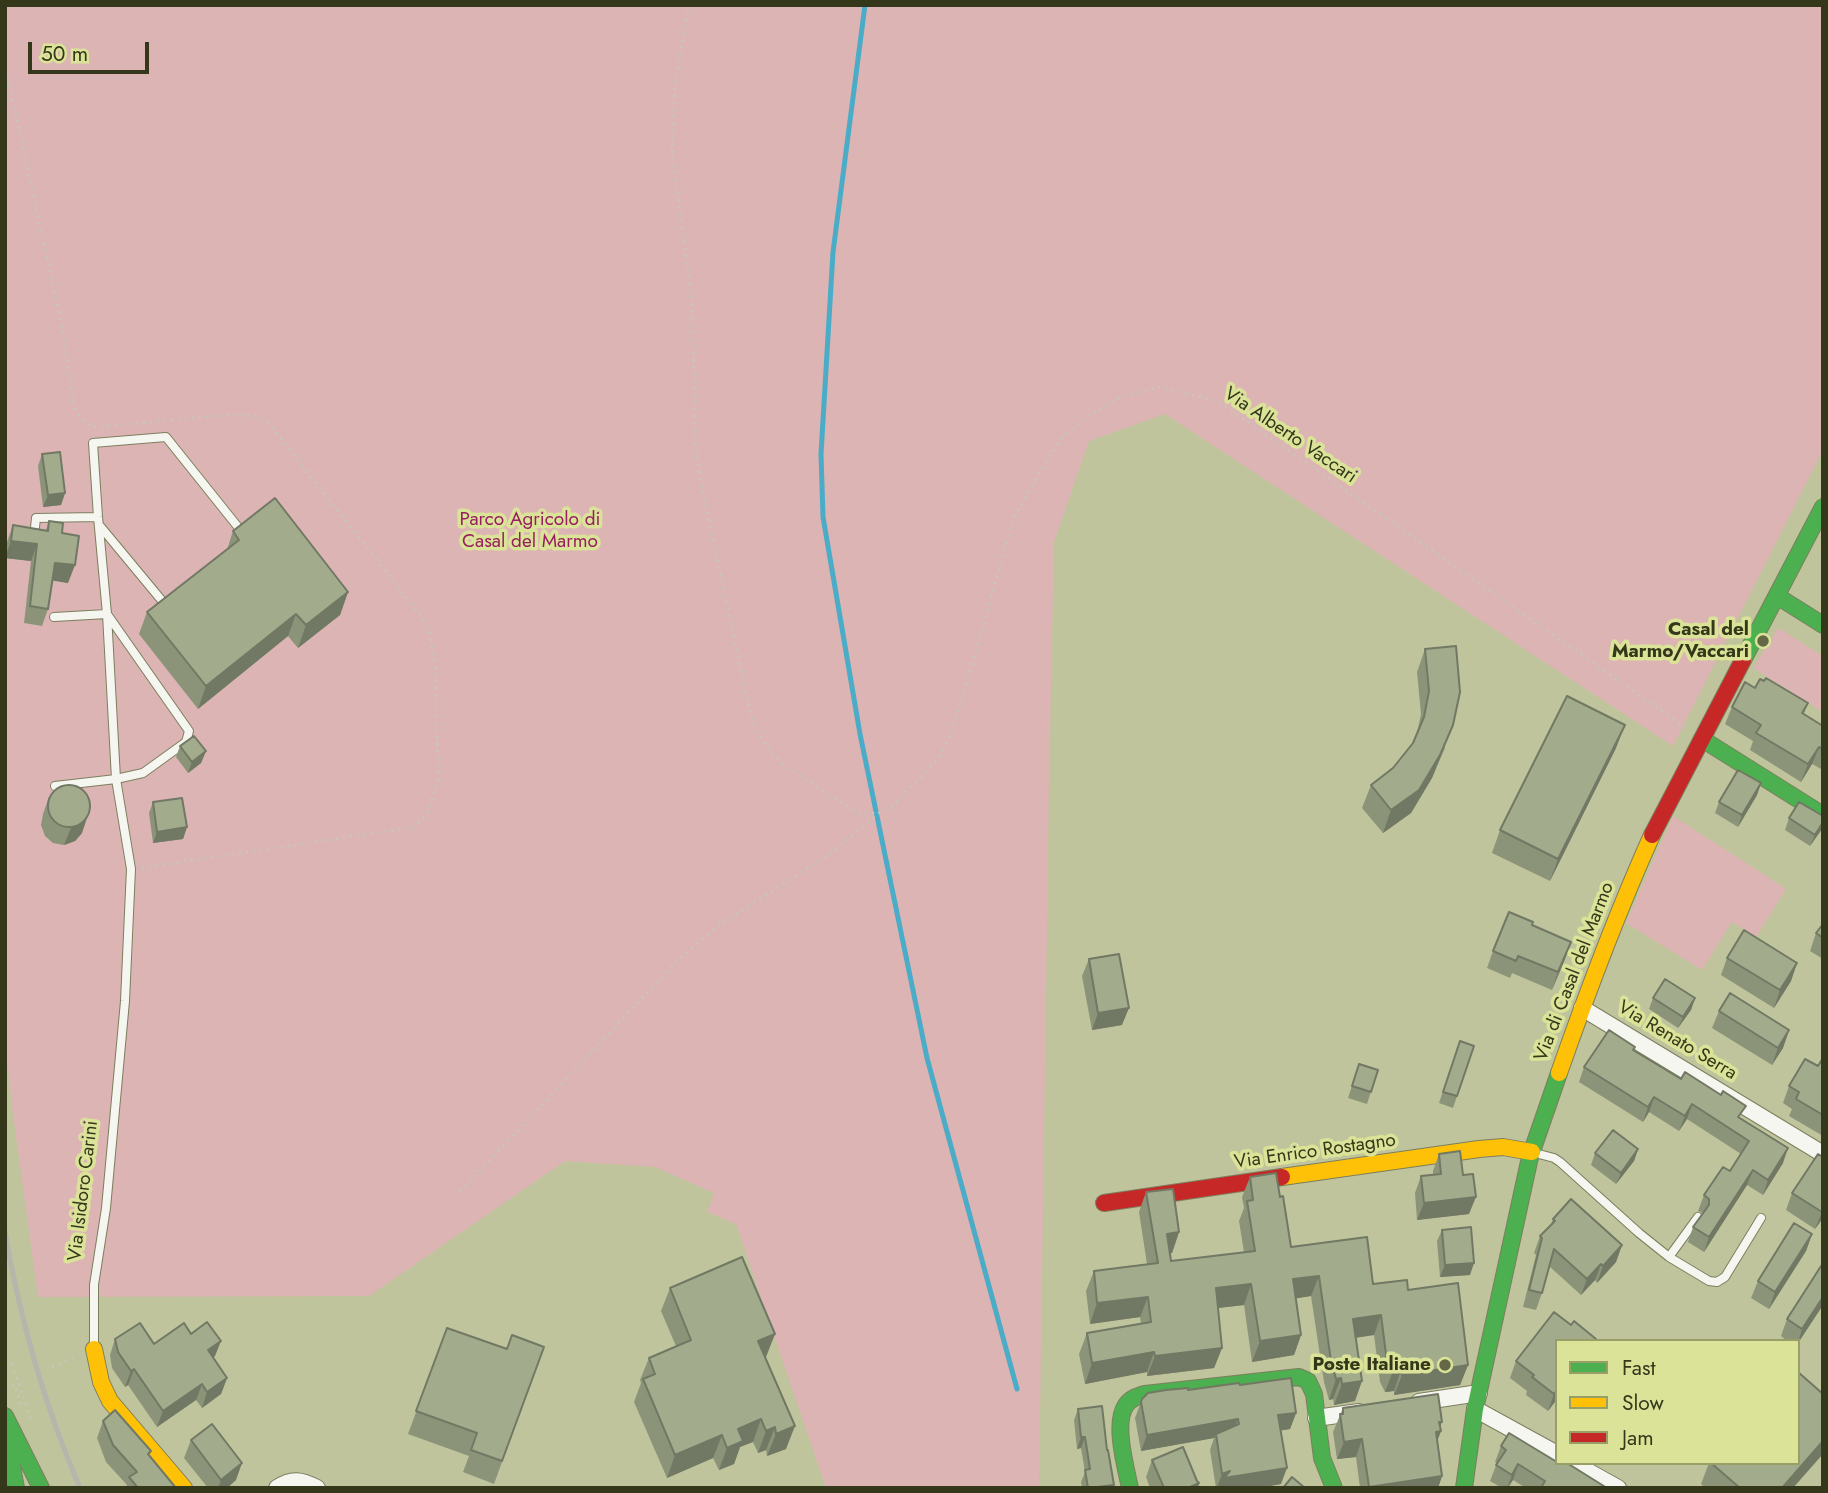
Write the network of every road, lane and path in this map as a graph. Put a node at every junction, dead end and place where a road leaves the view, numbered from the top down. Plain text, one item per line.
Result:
1 (689, 5) edge
2 (1823, 507) edge
3 (98, 521) junction
4 (239, 527) edge
5 (33, 538) edge
6 (1777, 596) junction
7 (163, 602) edge
8 (107, 614) junction
9 (54, 617) dead end
10 (1823, 625) edge
11 (1702, 739) junction
12 (116, 779) junction
13 (55, 786) edge
14 (879, 813) junction
15 (1823, 815) edge
16 (1582, 1008) junction
17 (1532, 1152) junction
18 (1823, 1154) edge
19 (460, 1192) dead end
20 (1104, 1203) dead end
21 (1698, 1217) edge
22 (1761, 1217) dead end
23 (1669, 1257) junction
24 (94, 1349) junction
25 (5, 1366) edge
26 (52, 1367) dead end
27 (5, 1387) edge
28 (1477, 1401) junction
29 (1398, 1406) edge
30 (1370, 1410) edge
31 (5, 1416) edge
32 (1316, 1418) junction
33 (5, 1430) edge
34 (1555, 1453) edge
35 (1577, 1465) edge
36 (16, 1488) edge
37 (41, 1488) edge
38 (184, 1488) edge
39 (277, 1488) edge
40 (317, 1488) edge
41 (1130, 1488) edge
42 (1334, 1488) edge
43 (1464, 1488) edge
44 (1618, 1488) edge

1 - 14 path
2 - 6 main road, Via di Casal del Marmo
3 - 4 lane, Via Isidoro Carini
3 - 5 lane
3 - 7 lane
3 - 8 lane, Via Isidoro Carini
6 - 10 main road
6 - 11 main road, Via di Casal del Marmo
8 - 9 lane
8 - 12 lane, Via Isidoro Carini
8 - 12 lane
11 - 14 path, Via Alberto Vaccari
11 - 15 main road
11 - 16 main road, Via di Casal del Marmo
12 - 13 lane
12 - 24 lane, Via Isidoro Carini
14 - 19 path, Via Alberto Vaccari
16 - 17 main road, Via di Casal del Marmo
16 - 18 street, Via Renato Serra
17 - 20 main road, Via Enrico Rostagno
17 - 23 lane
17 - 28 main road, Via di Casal del Marmo
21 - 23 lane
22 - 23 lane
24 - 26 path
24 - 38 main road, Via Isidoro Carini
25 - 27 path
28 - 29 street
28 - 34 street
28 - 43 main road, Via di Casal del Marmo
30 - 32 street
31 - 37 main road
32 - 41 main road
32 - 42 main road
33 - 36 main road
35 - 44 street
39 - 40 street

